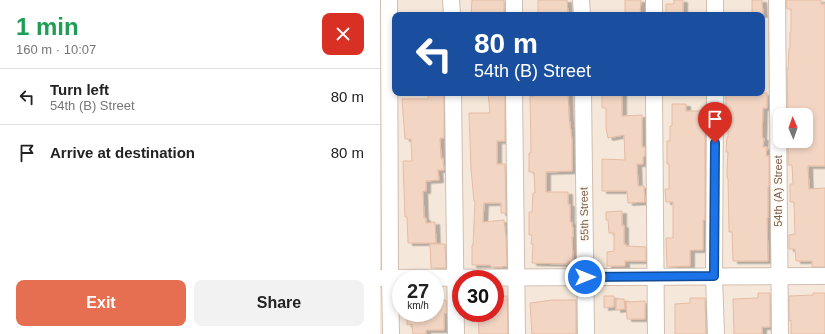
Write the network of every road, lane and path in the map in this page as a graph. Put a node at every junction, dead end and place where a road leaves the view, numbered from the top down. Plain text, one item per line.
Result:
1 (389, 0) edge
2 (451, 0) edge
3 (514, 0) edge
4 (581, 0) edge
5 (654, 0) edge
6 (714, 0) edge
7 (777, 0) edge
8 (452, 12) edge
9 (514, 12) edge
10 (582, 12) edge
11 (654, 12) edge
12 (715, 12) edge
13 (452, 96) edge
14 (514, 96) edge
15 (582, 96) edge
16 (654, 96) edge
17 (715, 96) edge
18 (455, 270) edge
19 (714, 276) junction
20 (778, 276) junction
21 (825, 276) edge
22 (585, 277) junction
23 (656, 277) junction
24 (385, 278) edge
25 (452, 278) edge
26 (504, 278) edge
27 (516, 278) junction
28 (456, 322) edge
29 (392, 334) edge
30 (456, 334) edge
31 (517, 334) edge
32 (586, 334) edge
33 (656, 334) edge
34 (716, 334) edge
35 (780, 334) edge

1 - 24 street
2 - 8 street
3 - 9 street
4 - 10 street
5 - 11 street
6 - 12 street
7 - 20 street, 54th (A) Street
13 - 18 street
14 - 27 street
15 - 22 street, 55th Street
16 - 23 street
17 - 19 street
19 - 20 street
19 - 23 street
19 - 34 street
20 - 21 street
20 - 35 street, 54th (A) Street
22 - 23 street
22 - 27 street
22 - 32 street, 55th Street
23 - 33 street
24 - 25 street
24 - 29 street
26 - 27 street
27 - 31 street
28 - 30 street

